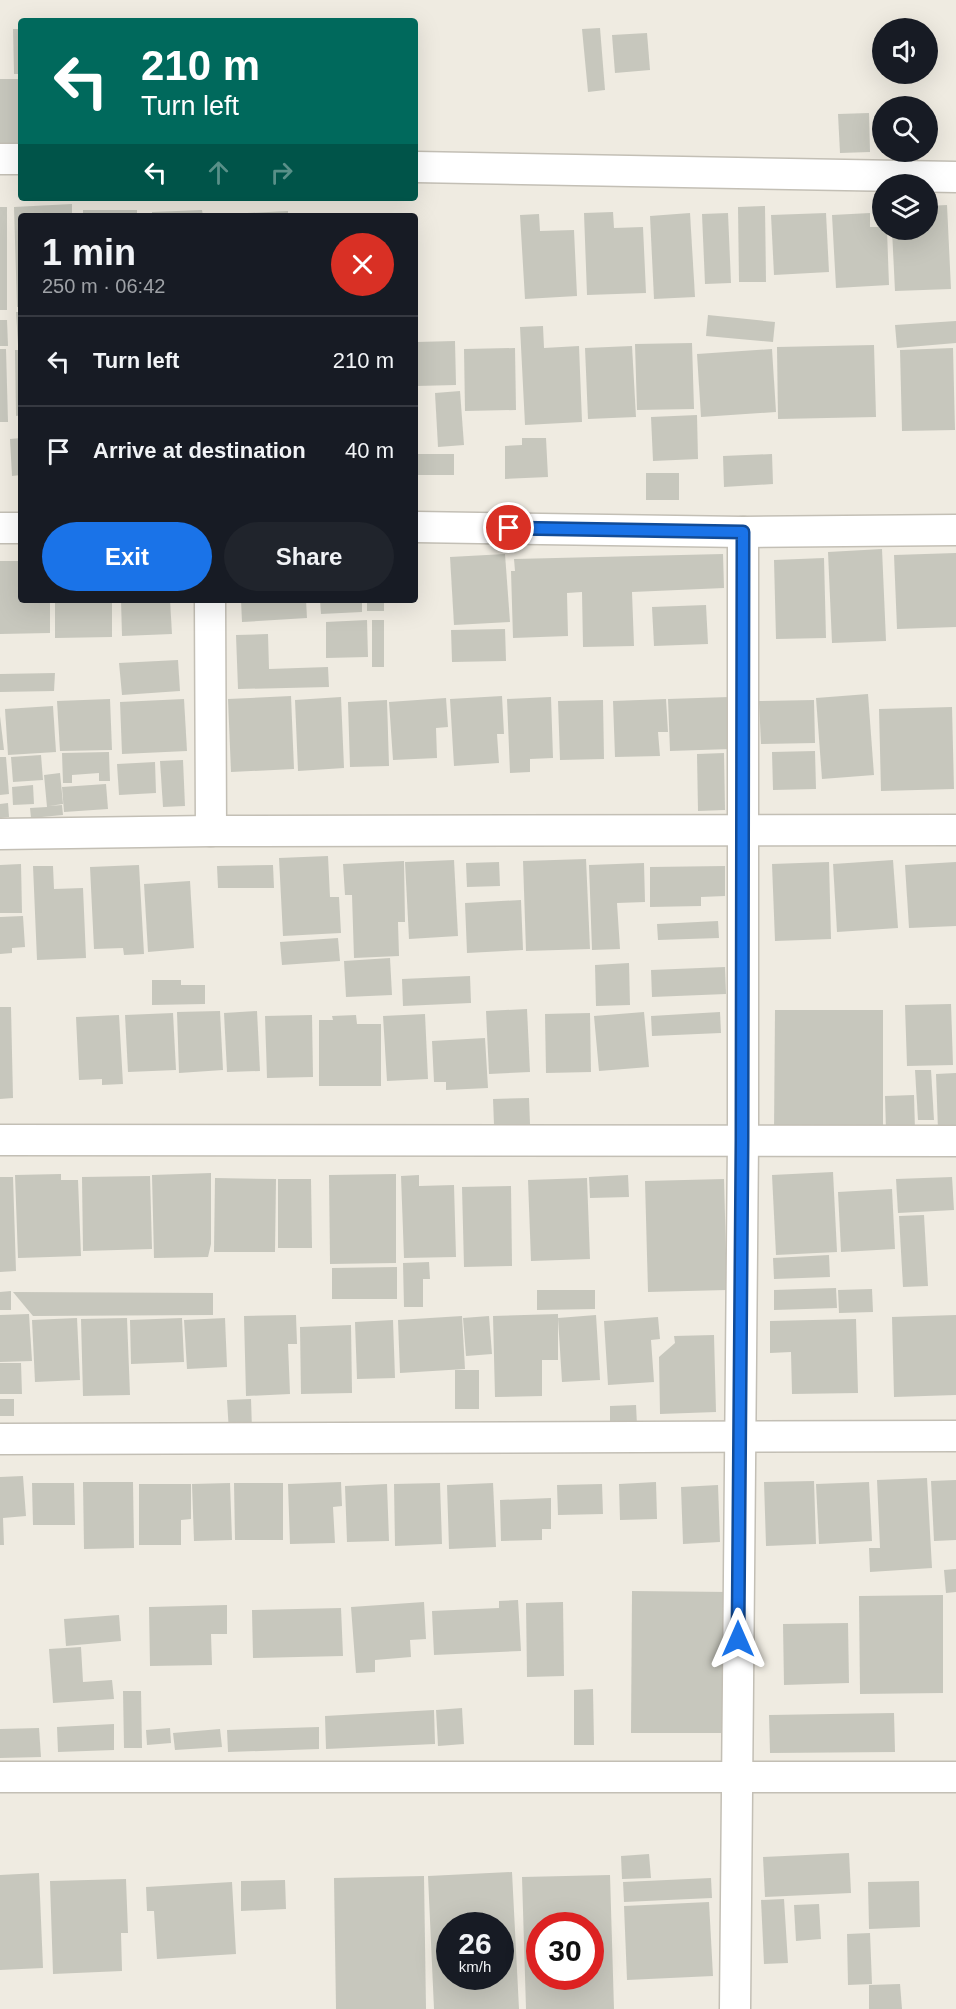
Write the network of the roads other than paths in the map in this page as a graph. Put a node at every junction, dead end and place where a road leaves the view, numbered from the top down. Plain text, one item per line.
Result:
1 (0, 159) edge
2 (18, 159) edge
3 (418, 167) edge
4 (956, 177) edge
5 (418, 527) edge
6 (0, 528) edge
7 (18, 528) edge
8 (956, 530) edge
9 (743, 532) junction
10 (210, 603) edge
11 (743, 830) junction
12 (956, 830) edge
13 (211, 831) junction
14 (0, 834) edge
15 (0, 1140) edge
16 (742, 1141) junction
17 (956, 1142) edge
18 (739, 1434) junction
19 (956, 1436) edge
20 (0, 1439) edge
21 (737, 1775) junction
22 (0, 1777) edge
23 (956, 1777) edge
24 (735, 2009) edge

1 - 2 street
3 - 4 street
5 - 9 street
6 - 7 street
8 - 9 street
9 - 11 street
10 - 13 street
11 - 12 street
11 - 13 street
11 - 16 street
13 - 14 street
15 - 16 street
16 - 17 street
16 - 18 street
18 - 19 street
18 - 20 street
18 - 21 street
21 - 22 street
21 - 23 street
21 - 24 street

